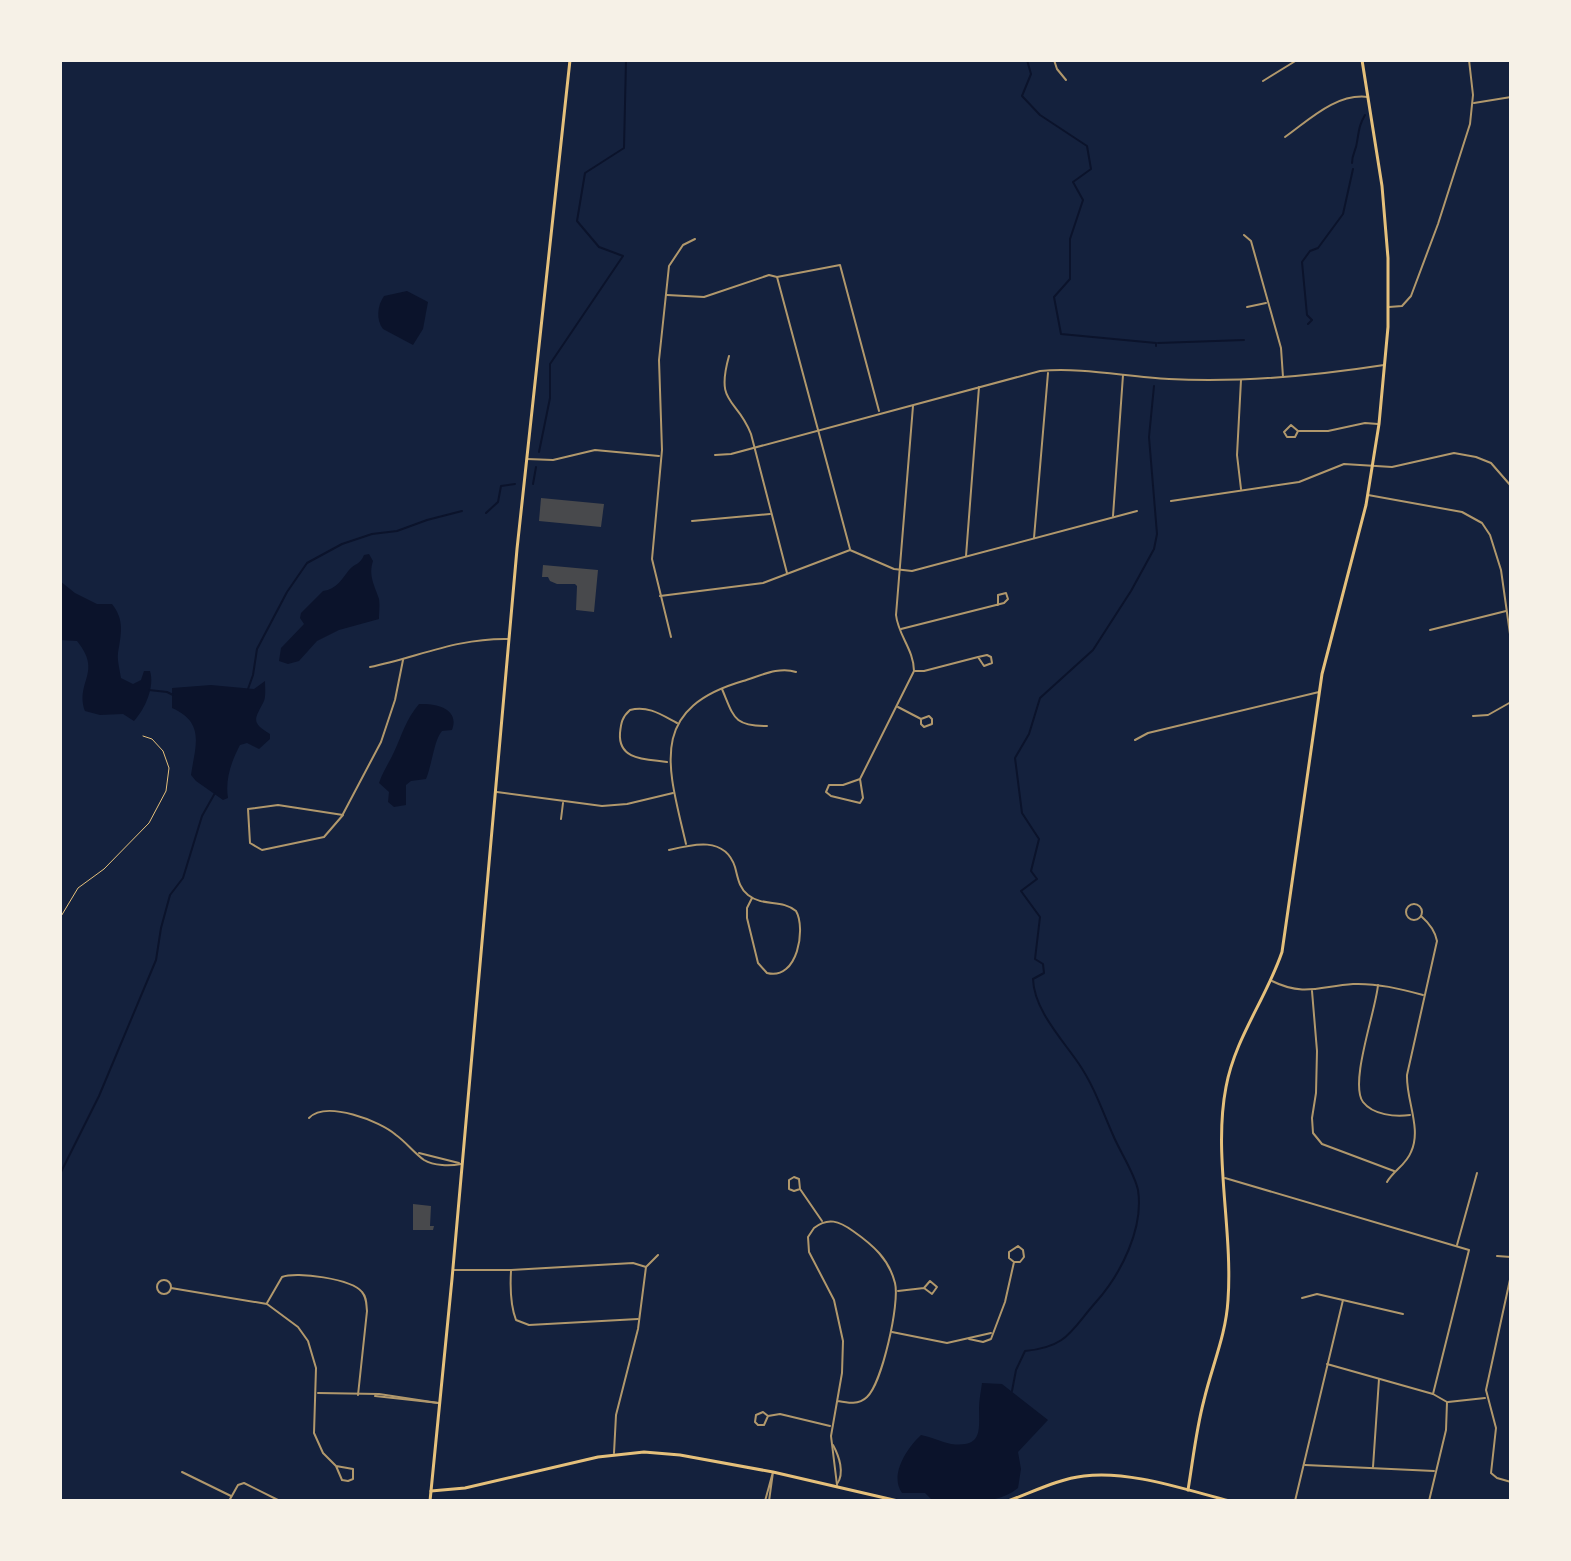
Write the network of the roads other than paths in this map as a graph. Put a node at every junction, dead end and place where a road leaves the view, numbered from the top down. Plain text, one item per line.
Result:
1 (570, 60) edge
2 (1054, 60) edge
3 (1297, 60) edge
4 (1362, 60) edge
5 (1469, 60) edge
6 (1066, 80) dead end
7 (1263, 81) dead end
8 (1369, 97) junction
9 (1511, 97) edge
10 (1473, 104) junction
11 (1285, 137) dead end
12 (1244, 235) dead end
13 (695, 239) dead end
14 (777, 277) junction
15 (666, 295) junction
16 (1267, 303) junction
17 (1247, 307) dead end
18 (1388, 307) junction
19 (729, 356) dead end
20 (1384, 365) junction
21 (1048, 370) junction
22 (1123, 375) junction
23 (1283, 378) junction
24 (1241, 379) junction
25 (979, 387) junction
26 (913, 405) junction
27 (880, 413) junction
28 (1379, 424) junction
29 (819, 430) junction
30 (1298, 431) dead end
31 (754, 448) junction
32 (715, 455) dead end
33 (661, 456) junction
34 (526, 459) junction
35 (1375, 465) junction
36 (1511, 486) edge
37 (1241, 491) junction
38 (1368, 495) junction
39 (1171, 501) dead end
40 (1137, 511) dead end
41 (771, 514) junction
42 (1112, 517) junction
43 (692, 521) dead end
44 (1034, 539) junction
45 (850, 550) junction
46 (966, 557) junction
47 (899, 571) junction
48 (787, 574) junction
49 (660, 596) junction
50 (998, 605) dead end
51 (1507, 611) junction
52 (900, 630) junction
53 (1430, 630) dead end
54 (671, 637) dead end
55 (508, 639) junction
56 (1511, 641) edge
57 (978, 657) dead end
58 (403, 660) junction
59 (370, 667) dead end
60 (914, 671) junction
61 (796, 672) dead end
62 (721, 687) junction
63 (1319, 692) junction
64 (1511, 702) edge
65 (897, 706) junction
66 (1473, 716) dead end
67 (921, 719) dead end
68 (678, 724) junction
69 (767, 726) dead end
70 (1135, 740) dead end
71 (669, 762) junction
72 (860, 779) junction
73 (495, 792) junction
74 (674, 793) junction
75 (563, 802) junction
76 (343, 815) junction
77 (561, 819) dead end
78 (686, 846) junction
79 (669, 850) dead end
80 (752, 898) junction
81 (1421, 916) dead end
82 (1272, 981) junction
83 (1378, 985) junction
84 (1312, 991) junction
85 (1425, 995) junction
86 (1411, 1115) junction
87 (309, 1118) dead end
88 (462, 1164) junction
89 (1394, 1171) junction
90 (1477, 1173) dead end
91 (1225, 1178) junction
92 (1387, 1182) dead end
93 (800, 1189) dead end
94 (823, 1222) junction
95 (1456, 1246) junction
96 (658, 1255) dead end
97 (1497, 1256) dead end
98 (1511, 1257) edge
99 (1014, 1262) junction
100 (646, 1267) junction
101 (453, 1270) junction
102 (511, 1270) junction
103 (1511, 1275) edge
104 (171, 1288) dead end
105 (924, 1288) dead end
106 (896, 1291) junction
107 (1302, 1298) dead end
108 (1343, 1300) junction
109 (267, 1304) junction
110 (1403, 1314) dead end
111 (639, 1319) junction
112 (891, 1331) junction
113 (993, 1333) junction
114 (969, 1339) junction
115 (1327, 1364) junction
116 (1379, 1379) junction
117 (316, 1393) junction
118 (1433, 1394) junction
119 (358, 1395) junction
120 (1486, 1398) junction
121 (838, 1401) junction
122 (1447, 1402) junction
123 (439, 1403) junction
124 (768, 1416) dead end
125 (832, 1426) junction
126 (614, 1454) junction
127 (1303, 1465) junction
128 (336, 1466) junction
129 (1373, 1469) junction
130 (182, 1472) dead end
131 (773, 1472) junction
132 (1436, 1472) junction
133 (1511, 1482) edge
134 (837, 1485) junction
135 (1188, 1490) junction
136 (431, 1491) junction
137 (231, 1496) junction
138 (229, 1501) edge
139 (280, 1501) edge
140 (430, 1501) edge
141 (767, 1501) edge
142 (898, 1501) edge
143 (1008, 1501) edge
144 (1230, 1501) edge
145 (1295, 1501) edge
146 (1429, 1501) edge

1 - 34 main road
2 - 6 street
3 - 7 street
4 - 8 main road
5 - 10 street
8 - 11 street
8 - 18 main road
9 - 10 street
10 - 18 street
12 - 16 street
13 - 15 street
14 - 15 street
14 - 27 street
14 - 29 street
15 - 33 street
16 - 17 street
16 - 23 street
18 - 20 main road
19 - 31 street
20 - 23 street
20 - 28 main road
21 - 22 street
21 - 25 street
21 - 44 street
22 - 24 street
22 - 42 street
23 - 24 street
24 - 37 street
25 - 26 street
25 - 46 street
26 - 27 street
26 - 47 street
27 - 29 street
28 - 30 street
28 - 35 main road
29 - 31 street
29 - 45 street
31 - 32 street
31 - 41 street
33 - 34 street
33 - 49 street
34 - 55 main road
35 - 36 street
35 - 37 street
35 - 38 main road
37 - 39 street
38 - 51 street
38 - 63 main road
40 - 42 street
41 - 43 street
41 - 48 street
42 - 44 street
44 - 46 street
45 - 47 street
45 - 48 street
46 - 47 street
47 - 52 street
48 - 49 street
49 - 54 street
50 - 52 street
51 - 53 street
51 - 56 street
52 - 60 street
55 - 58 street
55 - 73 main road
57 - 60 street
58 - 59 street
58 - 76 street
60 - 65 street
61 - 62 street
62 - 68 street
62 - 69 street
63 - 70 street
63 - 82 main road
64 - 66 street
65 - 67 street
65 - 72 street
68 - 71 street
68 - 71 street
71 - 74 street
72 - 72 street
73 - 75 street
73 - 88 main road
74 - 75 street
74 - 78 street
75 - 77 street
76 - 76 street
78 - 79 street
78 - 80 street
80 - 80 street
81 - 85 street
82 - 84 street
82 - 91 main road
83 - 84 street
83 - 85 street
83 - 86 street
84 - 89 street
85 - 86 street
86 - 89 street
87 - 88 street
88 - 101 main road
89 - 92 street
90 - 95 street
91 - 95 street
91 - 135 main road
93 - 94 street
94 - 106 street
94 - 121 street
95 - 118 street
96 - 100 street
97 - 98 street
99 - 99 street
99 - 113 street
100 - 102 street
100 - 111 street
101 - 102 street
101 - 123 main road
102 - 111 street
103 - 120 street
104 - 109 street
105 - 106 street
106 - 112 street
107 - 108 street
108 - 110 street
108 - 115 street
109 - 117 street
109 - 119 street
111 - 126 street
112 - 114 street
112 - 121 street
113 - 114 street
113 - 114 street
115 - 116 street
115 - 127 street
116 - 118 street
116 - 129 street
117 - 119 street
117 - 128 street
118 - 122 street
119 - 123 street
120 - 122 street
120 - 133 street
121 - 125 street
122 - 132 street
123 - 136 main road
124 - 125 street
125 - 134 street
126 - 131 main road
126 - 136 main road
127 - 129 street
127 - 145 street
128 - 128 street
129 - 132 street
130 - 137 street
131 - 134 main road
131 - 141 street
132 - 146 street
134 - 142 main road
135 - 143 main road
135 - 144 main road
136 - 140 main road
137 - 138 street
137 - 139 street

